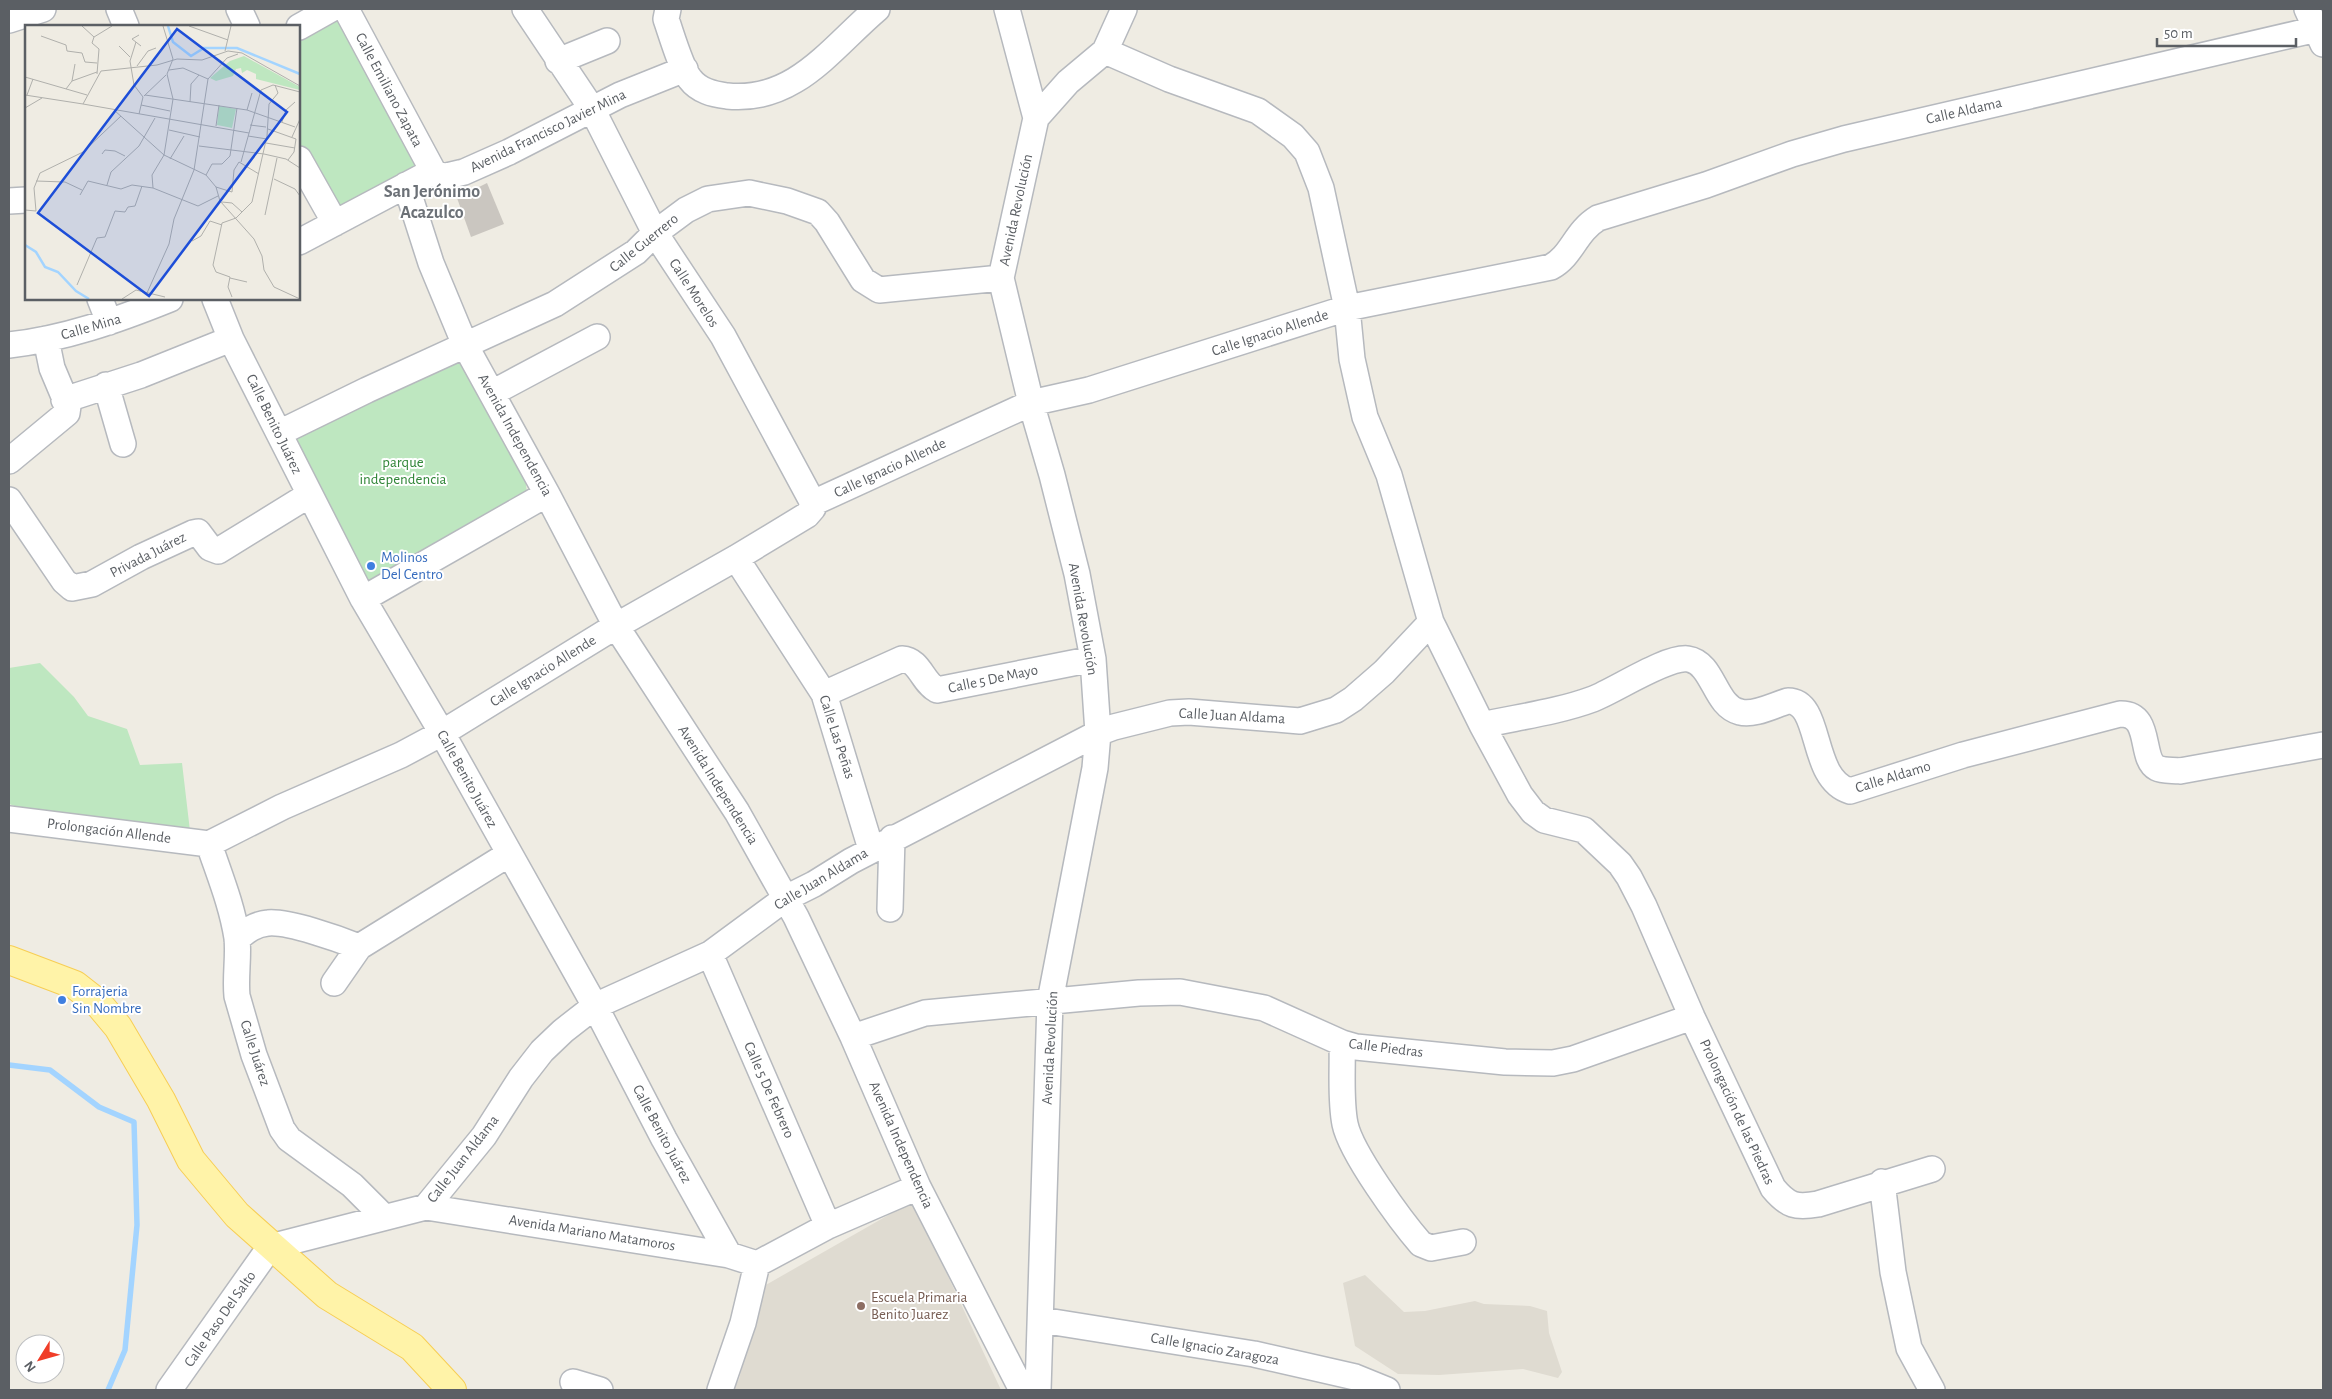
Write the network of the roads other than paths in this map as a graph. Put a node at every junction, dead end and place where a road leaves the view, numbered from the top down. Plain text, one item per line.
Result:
1 (43, 9) edge
2 (119, 9) edge
3 (239, 9) edge
4 (331, 9) edge
5 (346, 9) edge
6 (525, 9) edge
7 (877, 9) edge
8 (1007, 9) edge
9 (1124, 9) edge
10 (667, 14) edge
11 (9, 20) edge
12 (126, 25) edge
13 (247, 25) edge
14 (300, 26) edge
15 (2316, 27) edge
16 (607, 41) dead end
17 (1105, 51) junction
18 (558, 61) junction
19 (685, 69) junction
20 (592, 109) junction
21 (1036, 118) junction
22 (300, 162) edge
23 (433, 171) junction
24 (406, 185) junction
25 (25, 200) edge
26 (9, 201) edge
27 (1616, 211) joint
28 (334, 224) junction
29 (655, 234) junction
30 (300, 241) edge
31 (1001, 278) junction
32 (100, 300) edge
33 (167, 300) edge
34 (215, 300) edge
35 (1347, 308) junction
36 (109, 322) junction
37 (597, 337) dead end
38 (231, 339) junction
39 (46, 340) junction
40 (9, 345) edge
41 (464, 345) junction
42 (106, 386) junction
43 (492, 393) junction
44 (64, 400) junction
45 (1031, 403) junction
46 (278, 433) junction
47 (123, 444) dead end
48 (9, 461) edge
49 (548, 494) junction
50 (310, 495) junction
51 (9, 500) edge
52 (813, 503) junction
53 (736, 558) junction
54 (363, 599) junction
55 (1431, 622) junction
56 (616, 626) junction
57 (1093, 659) junction
58 (824, 694) junction
59 (1482, 725) junction
60 (1098, 732) junction
61 (442, 733) junction
62 (2323, 745) edge
63 (9, 819) edge
64 (209, 844) junction
65 (881, 844) junction
66 (509, 854) junction
67 (786, 898) junction
68 (890, 909) dead end
69 (237, 939) junction
70 (359, 947) junction
71 (710, 954) junction
72 (9, 960) edge
73 (334, 983) dead end
74 (1050, 1001) junction
75 (595, 1006) junction
76 (1692, 1017) junction
77 (853, 1037) junction
78 (1342, 1043) junction
79 (1932, 1169) dead end
80 (1882, 1182) junction
81 (918, 1187) junction
82 (426, 1207) junction
83 (384, 1217) junction
84 (828, 1226) junction
85 (1463, 1242) dead end
86 (270, 1247) junction
87 (729, 1255) junction
88 (757, 1264) junction
89 (1041, 1320) junction
90 (573, 1382) dead end
91 (169, 1390) edge
92 (452, 1390) edge
93 (600, 1390) edge
94 (720, 1390) edge
95 (1022, 1390) edge
96 (1038, 1390) edge
97 (1387, 1390) edge
98 (1932, 1390) edge

1 - 11 street
2 - 12 street
3 - 13 street
4 - 14 street
5 - 23 street, Calle Emiliano Zapata
6 - 18 street, Calle Morelos
7 - 19 street
8 - 21 street, Avenida Revolución
9 - 17 street
10 - 19 street
15 - 27 street, Calle Aldama
16 - 18 street
17 - 21 street
17 - 35 street, Prolongación de las Piedras
18 - 20 street, Calle Morelos
19 - 20 street, Avenida Francisco Javier Mina
20 - 23 street, Avenida Francisco Javier Mina
20 - 29 street, Calle Morelos
21 - 31 street, Avenida Revolución
22 - 28 street
23 - 24 street
24 - 28 street
24 - 41 street, Avenida Independencia
25 - 26 street
27 - 35 street, Calle Ignacio Allende
28 - 30 street
29 - 31 street, Calle Guerrero
29 - 41 street, Calle Guerrero
29 - 52 street, Calle Morelos
31 - 45 street, Avenida Revolución
32 - 36 street
33 - 36 street, Calle Mina
34 - 38 street, Calle Benito Juárez
35 - 45 street, Calle Ignacio Allende
35 - 55 street, Prolongación de las Piedras
36 - 39 street, Calle Mina
37 - 43 street
38 - 42 street
38 - 46 street, Calle Benito Juárez
39 - 40 street, Calle Mina
39 - 44 street
41 - 43 street, Avenida Independencia
41 - 46 street, Calle Guerrero
42 - 44 street
42 - 47 street
43 - 49 street, Avenida Independencia
44 - 48 street
45 - 52 street, Calle Ignacio Allende
45 - 57 street, Avenida Revolución
46 - 50 street, Calle Benito Juárez
49 - 54 street
49 - 56 street, Avenida Independencia
50 - 51 street, Privada Juárez
50 - 54 street, Calle Benito Juárez
52 - 53 street, Calle Ignacio Allende
53 - 56 street, Calle Ignacio Allende
53 - 58 street, Calle Las Peñas
54 - 61 street, Calle Benito Juárez
55 - 59 street, Prolongación de las Piedras
55 - 60 street, Calle Juan Aldama
56 - 61 street, Calle Ignacio Allende
56 - 67 street, Avenida Independencia
57 - 58 street, Calle 5 De Mayo
57 - 60 street, Avenida Revolución
58 - 65 street, Calle Las Peñas
59 - 62 street, Calle Aldamo
59 - 76 street, Prolongación de las Piedras
60 - 65 street, Calle Juan Aldama
60 - 74 street, Avenida Revolución
61 - 64 street, Calle Ignacio Allende
61 - 66 street, Calle Benito Juárez
63 - 64 street, Prolongación Allende
64 - 69 street, Calle Juárez
65 - 67 street, Calle Juan Aldama
65 - 68 street, Calle Las Peñas
66 - 70 street
66 - 75 street, Calle Benito Juárez
67 - 71 street, Calle Juan Aldama
67 - 77 street, Avenida Independencia
69 - 70 street
69 - 83 street, Calle Juárez
70 - 73 street
71 - 75 street, Calle Juan Aldama
71 - 84 street, Calle 5 De Febrero
72 - 86 main road
74 - 77 street
74 - 78 street, Calle Piedras
74 - 89 street, Avenida Revolución
75 - 82 street, Calle Juan Aldama
75 - 87 street, Calle Benito Juárez
76 - 78 street, Calle Piedras
76 - 80 street, Prolongación de las Piedras
77 - 81 street, Avenida Independencia
78 - 85 street
79 - 80 street, Prolongación de las Piedras
80 - 98 street
81 - 84 street
81 - 95 street, Avenida Independencia
82 - 83 street, Calle Juan Aldama
82 - 87 street, Avenida Mariano Matamoros
83 - 86 street, Calle Juan Aldama
84 - 88 street
86 - 91 street, Calle Paso Del Salto
86 - 92 main road
87 - 88 street, Avenida Mariano Matamoros
88 - 94 street
89 - 96 street, Avenida Revolución
89 - 97 street, Calle Ignacio Zaragoza
90 - 93 street

